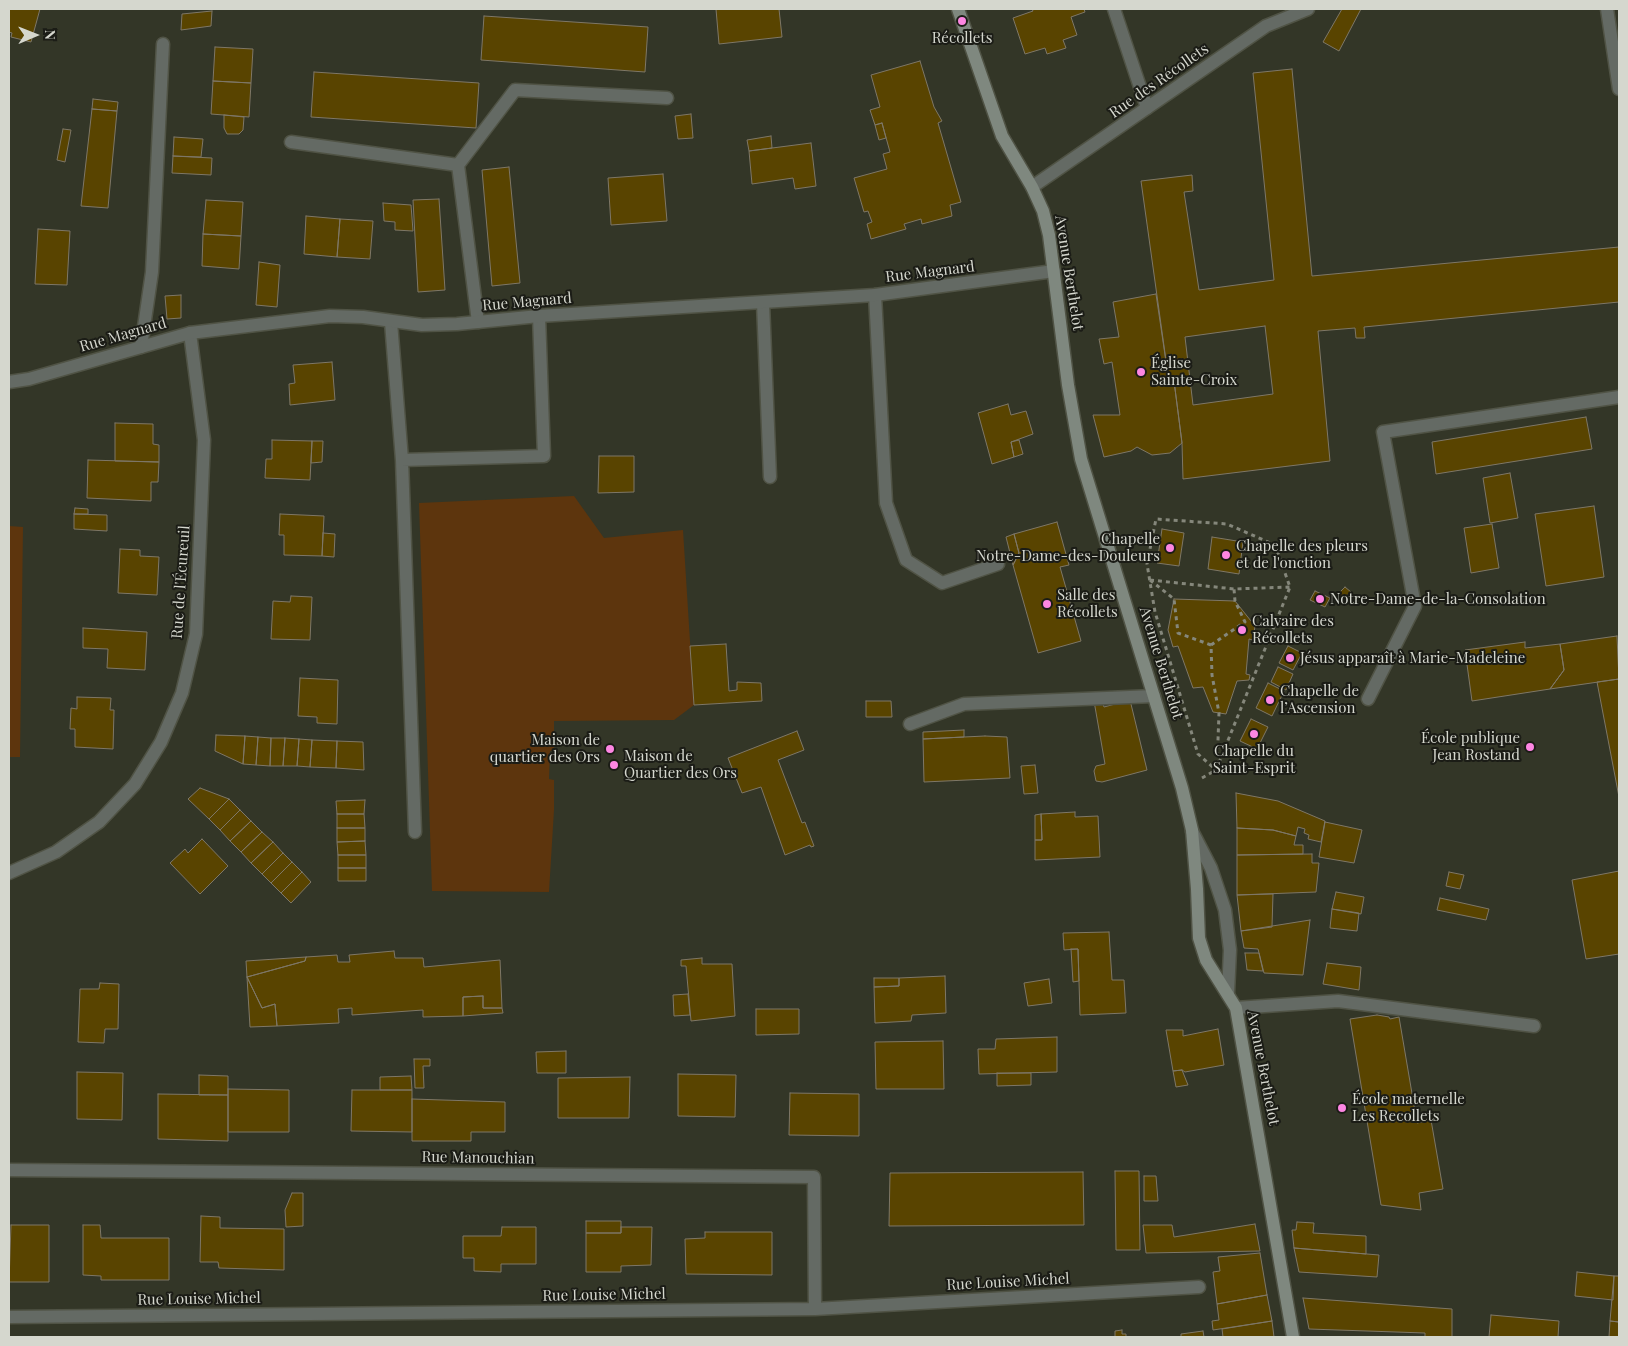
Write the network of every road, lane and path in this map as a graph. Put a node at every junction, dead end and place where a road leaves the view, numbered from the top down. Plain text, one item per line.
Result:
1 (958, 9) edge
2 (1114, 9) edge
3 (1308, 9) edge
4 (1607, 9) edge
5 (163, 44) dead end
6 (1619, 89) edge
7 (667, 98) dead end
8 (1147, 108) junction
9 (291, 142) dead end
10 (458, 165) junction
11 (1032, 187) junction
12 (1054, 271) junction
13 (875, 295) junction
14 (763, 303) junction
15 (540, 316) junction
16 (391, 322) junction
17 (478, 322) junction
18 (190, 333) junction
19 (141, 347) junction
20 (9, 382) edge
21 (1619, 398) edge
22 (402, 460) junction
23 (770, 477) dead end
24 (998, 564) dead end
25 (1150, 580) junction
26 (1290, 587) junction
27 (1234, 589) junction
28 (1211, 645) junction
29 (1154, 696) junction
30 (1368, 699) dead end
31 (910, 724) dead end
32 (1216, 770) junction
33 (1182, 788) junction
34 (1192, 830) junction
35 (415, 832) dead end
36 (9, 873) edge
37 (1228, 994) junction
38 (1236, 1008) junction
39 (1534, 1026) dead end
40 (9, 1170) edge
41 (1199, 1286) dead end
42 (815, 1309) junction
43 (9, 1317) edge
44 (1294, 1337) edge

1 - 11 main road, Avenue Berthelot
2 - 8 street
3 - 8 street, Rue des Récollets
4 - 6 street
5 - 19 street
7 - 10 street
8 - 11 street, Rue des Récollets
9 - 10 street
10 - 17 street
11 - 12 main road, Avenue Berthelot
12 - 13 street, Rue Magnard
12 - 29 main road, Avenue Berthelot
13 - 14 street, Rue Magnard
13 - 24 street
14 - 15 street, Rue Magnard
14 - 23 street
15 - 17 street, Rue Magnard
15 - 22 street
16 - 17 street, Rue Magnard
16 - 18 street, Rue Magnard
16 - 22 street
18 - 19 street, Rue Magnard
18 - 36 street, Rue de l'Écureuil
19 - 20 street, Rue Magnard
21 - 30 street
22 - 35 street
25 - 26 path
25 - 27 path
25 - 28 path
25 - 32 path
26 - 27 path
26 - 32 path
27 - 28 path
28 - 32 path
29 - 31 street
29 - 33 main road, Avenue Berthelot
32 - 33 path
33 - 34 main road, Avenue Berthelot
34 - 37 street
34 - 37 main road, Avenue Berthelot
37 - 38 main road, Avenue Berthelot
38 - 39 street
38 - 44 main road, Avenue Berthelot
40 - 42 street, Rue Manouchian
41 - 42 street, Rue Louise Michel
42 - 43 street, Rue Louise Michel

